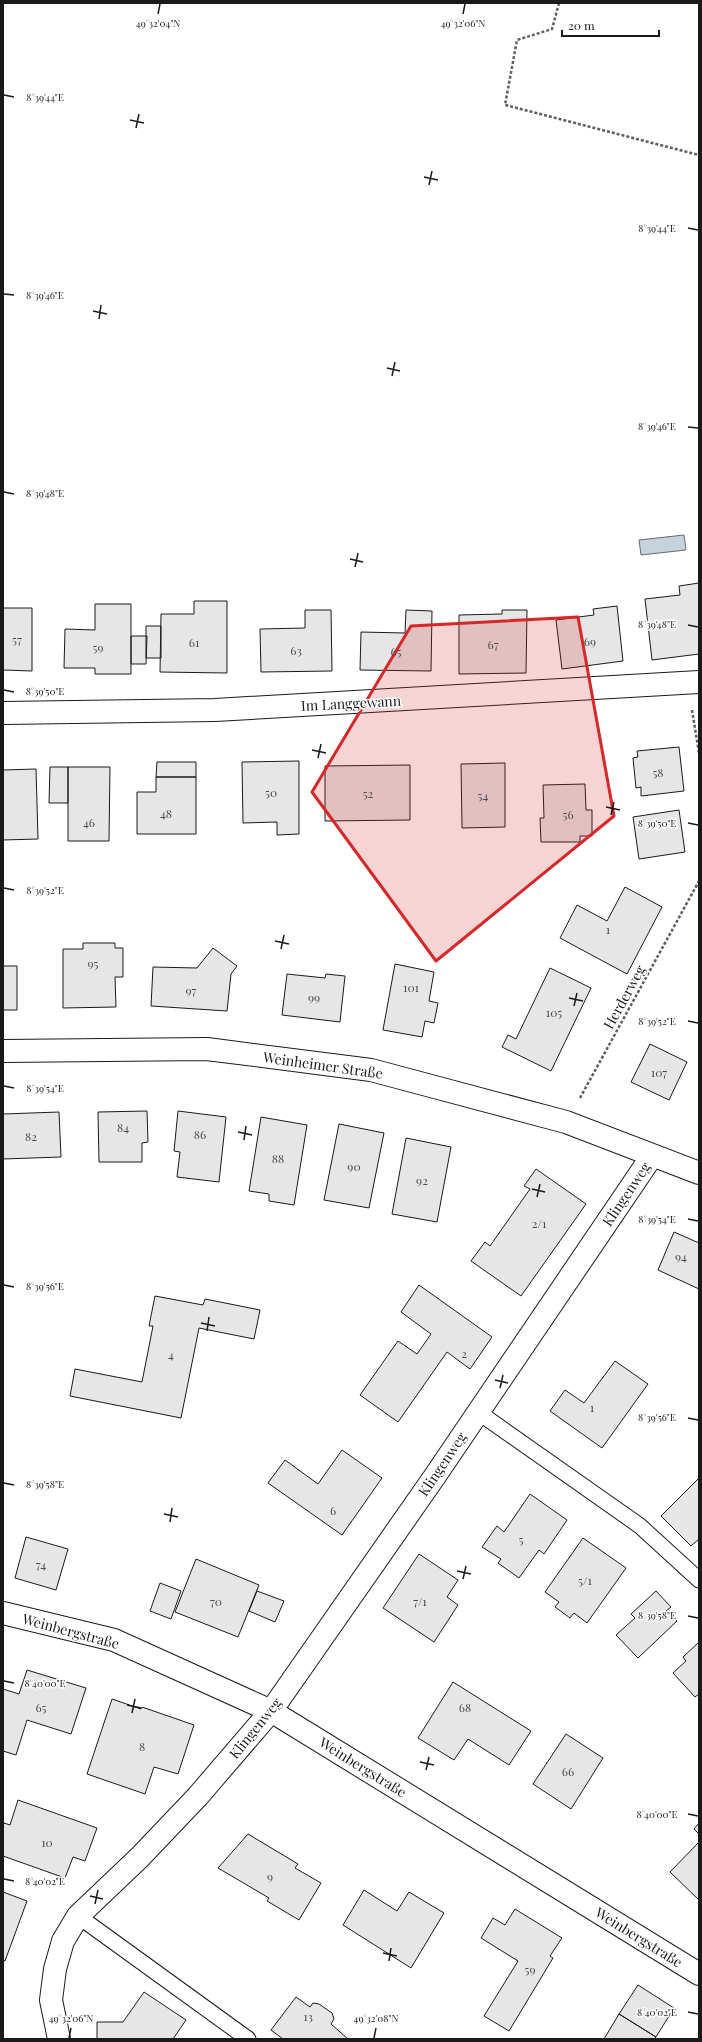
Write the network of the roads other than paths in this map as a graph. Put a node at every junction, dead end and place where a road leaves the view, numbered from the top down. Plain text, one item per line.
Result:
1 (693, 683) edge
2 (3, 713) edge
3 (3, 1051) edge
4 (652, 1156) junction
5 (699, 1173) edge
6 (478, 1412) junction
7 (699, 1580) edge
8 (3, 1613) edge
9 (271, 1711) junction
10 (78, 1916) junction
11 (699, 1974) edge
12 (60, 2039) edge
13 (248, 2039) edge

1 - 2 street, Im Langgewann
3 - 4 street, Weinheimer Straße
4 - 5 street, Weinheimer Straße
4 - 6 street, Klingenweg
6 - 7 lane
6 - 9 street, Klingenweg
8 - 9 street, Weinbergstraße
9 - 10 street, Klingenweg
9 - 11 street, Weinbergstraße
10 - 12 street, Klingenweg
10 - 13 lane

